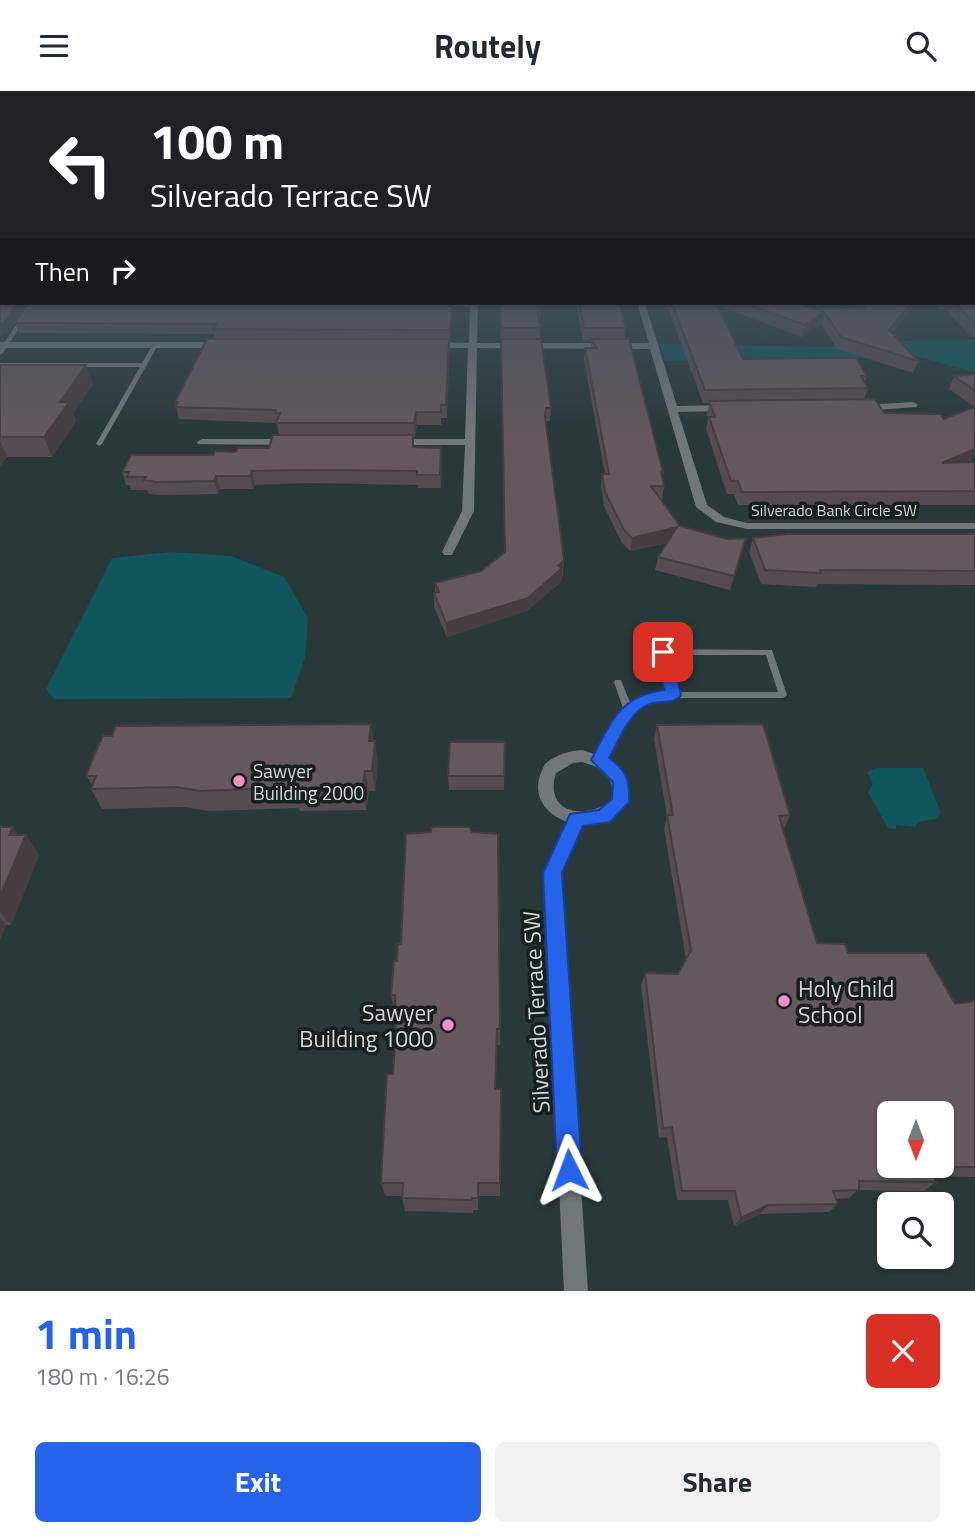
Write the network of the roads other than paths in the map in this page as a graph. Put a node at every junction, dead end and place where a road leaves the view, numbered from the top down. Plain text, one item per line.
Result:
1 (20, 322) edge
2 (474, 322) edge
3 (647, 322) edge
4 (155, 345) junction
5 (238, 345) edge
6 (418, 345) edge
7 (473, 345) junction
8 (654, 345) junction
9 (2, 348) edge
10 (0, 365) edge
11 (144, 365) junction
12 (913, 405) dead end
13 (673, 408) junction
14 (739, 408) edge
15 (849, 408) edge
16 (202, 442) dead end
17 (309, 442) edge
18 (375, 442) edge
19 (470, 442) junction
20 (99, 444) dead end
21 (975, 526) edge
22 (448, 552) dead end
23 (618, 682) dead end
24 (673, 695) junction
25 (628, 710) junction
26 (599, 760) junction
27 (577, 819) junction
28 (576, 1291) edge

1 - 9 lane
2 - 7 street
3 - 8 street, Silverado Bank Circle SW
4 - 5 street
4 - 9 street
4 - 11 lane
6 - 7 street
7 - 8 street
7 - 19 street
8 - 13 street, Silverado Bank Circle SW
10 - 11 lane
11 - 20 lane
12 - 15 street
13 - 14 street
13 - 21 street, Silverado Bank Circle SW
16 - 17 street
18 - 19 street
19 - 22 street
23 - 25 lane
24 - 24 lane
24 - 25 lane
25 - 26 lane
26 - 27 street
26 - 27 street
27 - 28 street, Silverado Terrace SW

